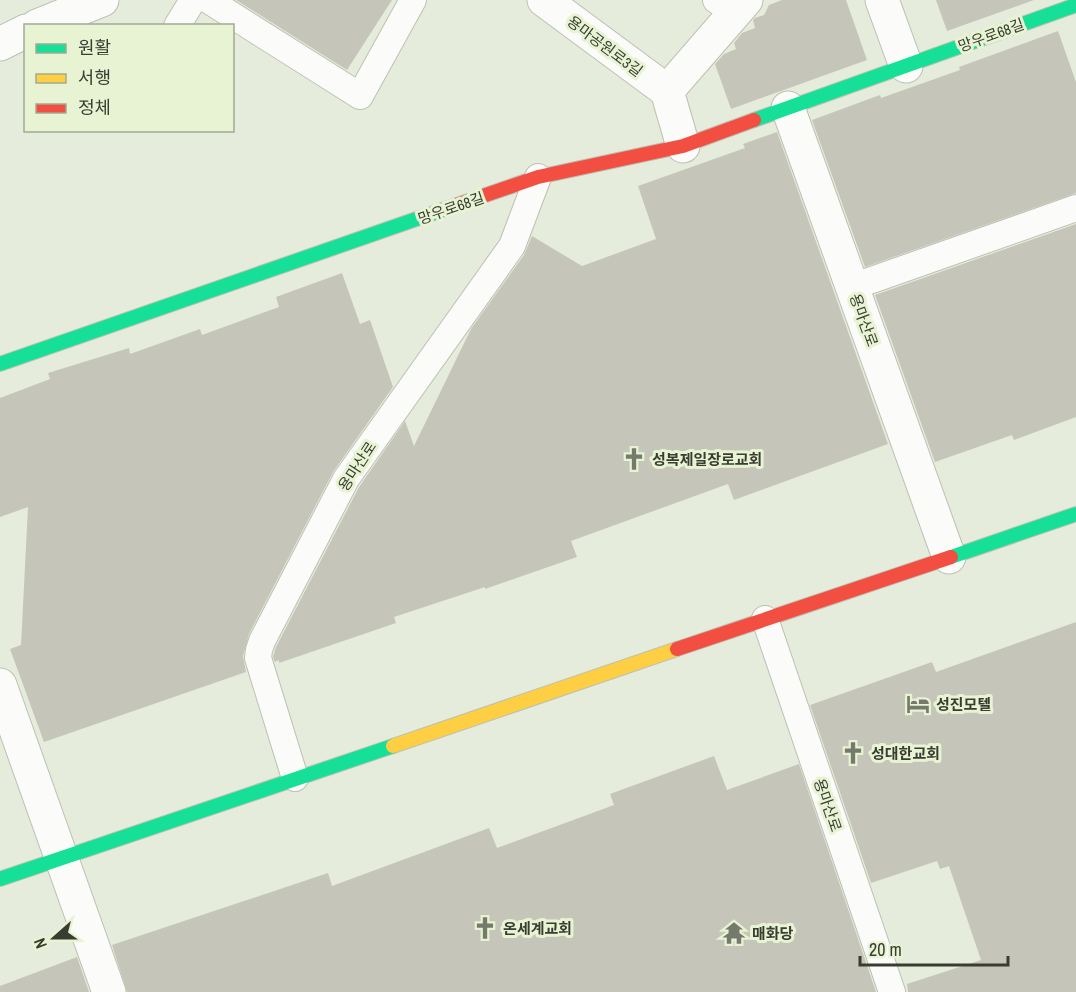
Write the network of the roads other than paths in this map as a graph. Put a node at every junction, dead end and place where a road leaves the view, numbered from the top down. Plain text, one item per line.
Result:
1 (102, 0) edge
2 (193, 0) edge
3 (208, 0) edge
4 (413, 0) edge
5 (544, 0) edge
6 (882, 0) edge
7 (732, 4) edge
8 (1076, 5) edge
9 (42, 24) edge
10 (178, 24) edge
11 (24, 32) edge
12 (0, 44) edge
13 (906, 66) junction
14 (667, 91) junction
15 (788, 108) junction
16 (683, 146) junction
17 (538, 177) junction
18 (1076, 208) edge
19 (852, 287) junction
20 (0, 364) edge
21 (1076, 514) edge
22 (949, 557) junction
23 (765, 619) junction
24 (0, 685) edge
25 (295, 778) junction
26 (60, 858) junction
27 (0, 879) edge
28 (109, 992) edge
29 (892, 992) edge

1 - 9 street
2 - 10 lane
3 - 4 lane
5 - 14 street, 용마공원로3길
6 - 13 street
7 - 14 street
8 - 13 street, 망우로68길
11 - 12 street
13 - 15 street, 망우로68길
14 - 16 street
15 - 16 street, 망우로68길
15 - 19 street, 용마산로
16 - 17 street, 망우로68길
17 - 20 street, 망우로68길
17 - 25 lane, 용마산로
18 - 19 lane, 용마산로
19 - 22 street, 용마산로
21 - 22 street
22 - 23 street
23 - 25 street
23 - 29 lane, 용마산로
24 - 26 street
25 - 26 street
26 - 27 street
26 - 28 street

